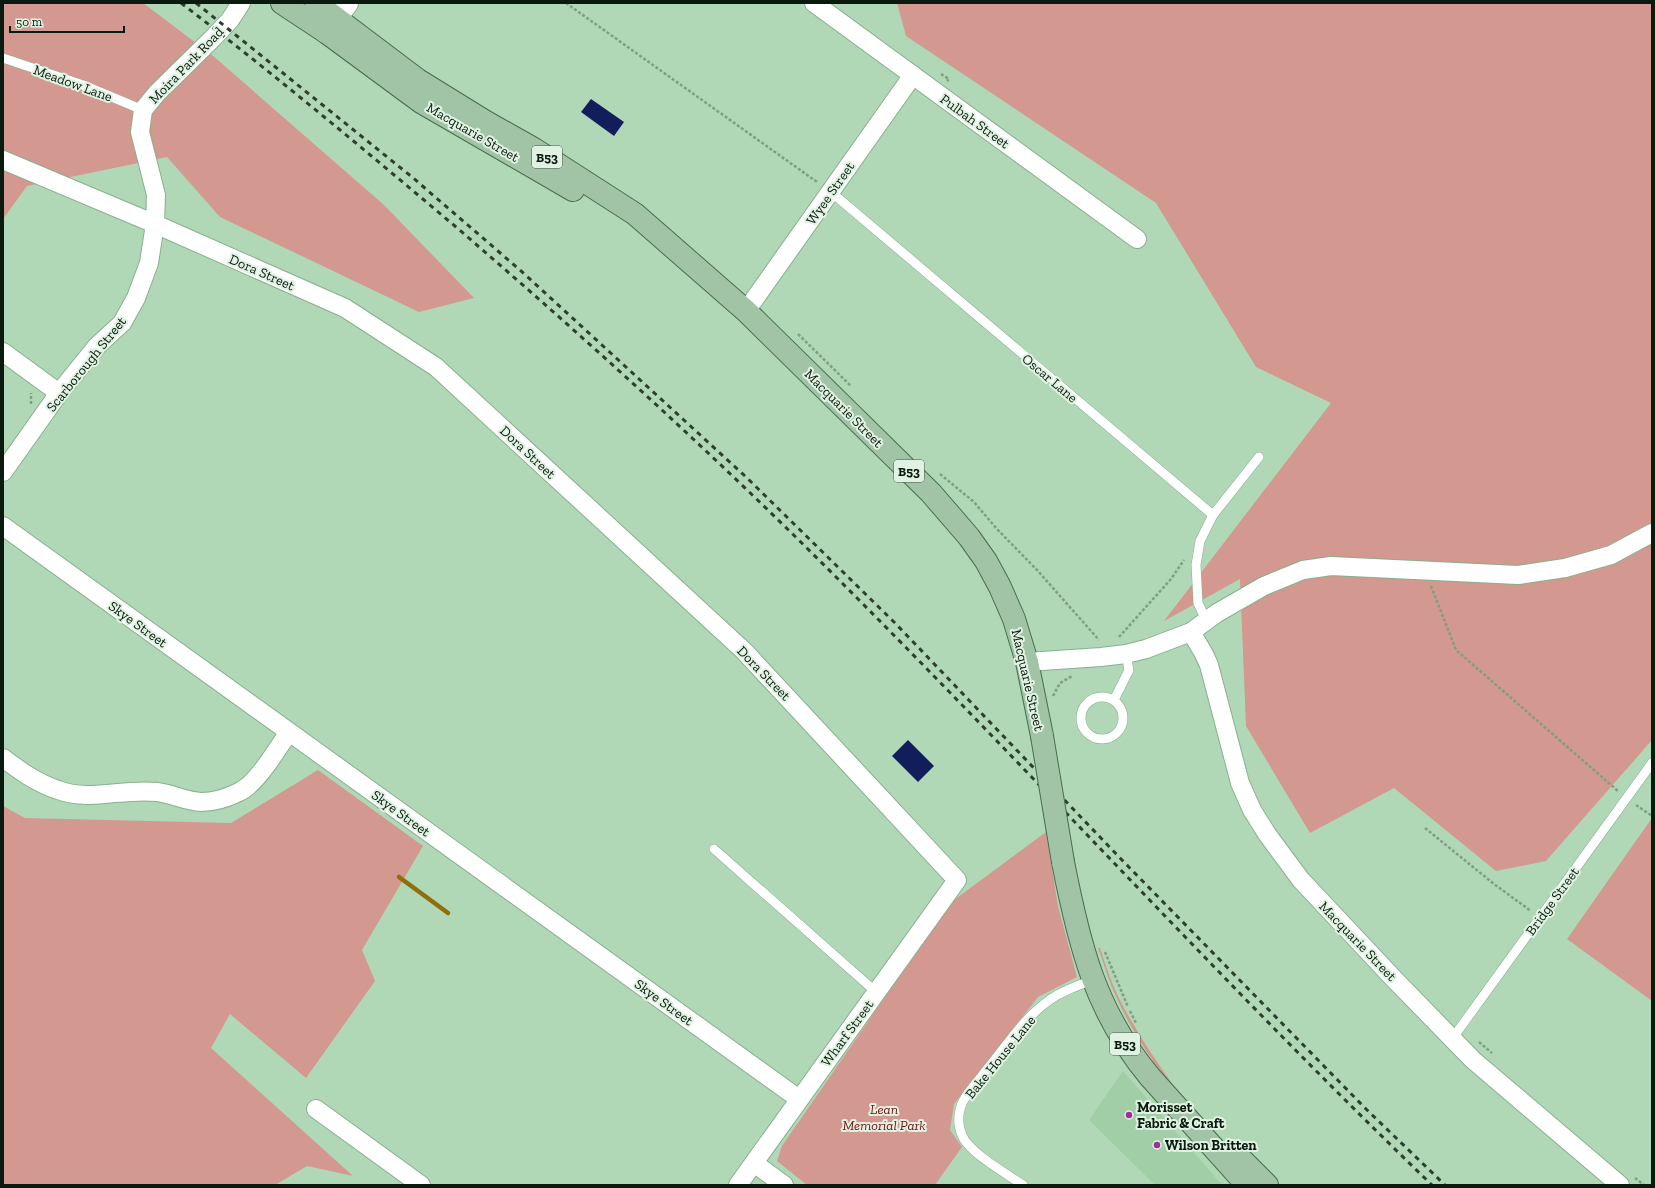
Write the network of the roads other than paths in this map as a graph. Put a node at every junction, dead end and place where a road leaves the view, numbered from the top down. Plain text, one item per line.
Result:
1 (241, 3) edge
2 (282, 3) edge
3 (316, 3) edge
4 (814, 3) edge
5 (336, 18) edge
6 (3, 58) edge
7 (913, 76) junction
8 (143, 110) junction
9 (3, 160) edge
10 (831, 192) junction
11 (155, 224) junction
12 (1136, 239) dead end
13 (746, 311) junction
14 (3, 352) edge
15 (59, 393) junction
16 (1259, 456) dead end
17 (3, 472) edge
18 (1213, 515) junction
19 (3, 526) edge
20 (1652, 533) edge
21 (1206, 620) junction
22 (1190, 632) junction
23 (1126, 654) junction
24 (1028, 662) junction
25 (1114, 700) junction
26 (289, 732) junction
27 (3, 758) edge
28 (1652, 763) edge
29 (714, 850) dead end
30 (957, 880) joint
31 (1093, 980) junction
32 (876, 992) junction
33 (1452, 1039) junction
34 (799, 1099) junction
35 (1170, 1099) junction
36 (316, 1109) dead end
37 (754, 1163) junction
38 (422, 1185) edge
39 (738, 1185) edge
40 (784, 1185) edge
41 (1023, 1185) edge
42 (1247, 1185) edge
43 (1267, 1185) edge
44 (1620, 1185) edge

1 - 8 street, Moira Park Road
2 - 5 main road, Macquarie Street / B53
3 - 5 main road, Macquarie Street / B53
4 - 7 street, Pulbah Street
5 - 13 main road, Macquarie Street / B53
6 - 8 lane, Meadow Lane
7 - 10 street, Wyee Street
7 - 12 street, Pulbah Street
8 - 11 street, Moira Park Road
9 - 11 street, Dora Street
10 - 13 street, Wyee Street
10 - 18 lane, Oscar Lane
11 - 15 street, Scarborough Street
11 - 30 street, Dora Street
13 - 24 main road, Macquarie Street / B53
14 - 15 street
15 - 17 street, Scarborough Street
16 - 18 lane
18 - 21 lane
19 - 26 street, Skye Street
20 - 21 street
21 - 22 street
22 - 23 street
22 - 33 street, Macquarie Street
23 - 24 street
23 - 25 lane
24 - 31 main road, Macquarie Street / B53, bridge
25 - 25 lane
26 - 27 street
26 - 34 street, Skye Street
28 - 33 lane, Bridge Street
29 - 32 lane
30 - 32 street, Wharf Street
31 - 35 main road, B53
31 - 41 lane, Bake House Lane
32 - 34 street, Wharf Street
33 - 44 street, Macquarie Street
34 - 37 street, Wharf Street
35 - 42 main road, B53
35 - 43 main road, B53
36 - 38 street
37 - 39 street, Wharf Street
37 - 40 street

